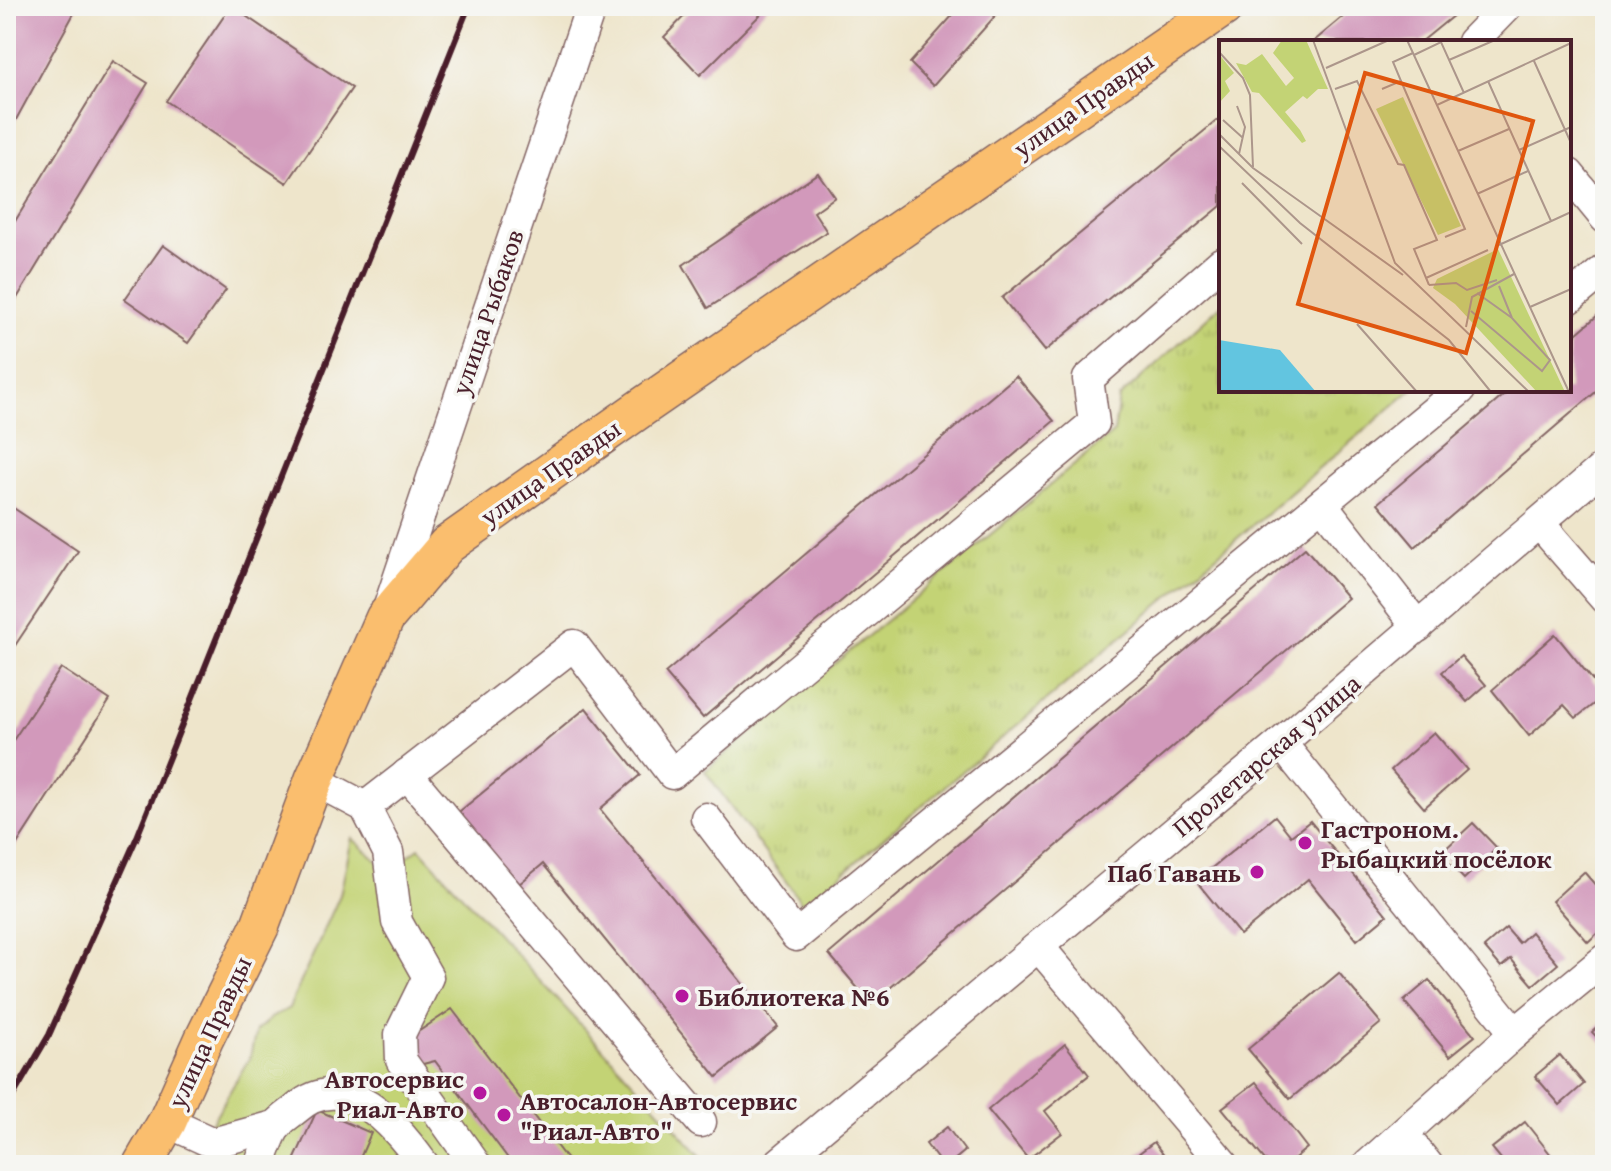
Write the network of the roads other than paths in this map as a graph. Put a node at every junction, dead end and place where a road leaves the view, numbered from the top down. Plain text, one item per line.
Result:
1 (591, 6) edge
2 (1225, 6) edge
3 (1507, 6) edge
4 (1474, 40) edge
5 (1571, 176) edge
6 (1605, 218) edge
7 (1219, 265) edge
8 (1605, 269) edge
9 (1571, 297) edge
10 (1458, 392) edge
11 (1605, 466) edge
12 (1322, 504) junction
13 (1539, 523) junction
14 (1605, 599) edge
15 (385, 618) junction
16 (1418, 627) junction
17 (1281, 743) junction
18 (407, 774) junction
19 (314, 780) junction
20 (365, 807) junction
21 (706, 818) dead end
22 (1039, 947) junction
23 (1605, 959) edge
24 (1515, 1033) junction
25 (167, 1122) junction
26 (701, 1122) dead end
27 (278, 1125) junction
28 (401, 1133) junction
29 (1404, 1135) junction
30 (142, 1165) edge
31 (259, 1165) edge
32 (391, 1165) edge
33 (424, 1165) edge
34 (476, 1165) edge
35 (777, 1165) edge
36 (1224, 1165) edge
37 (1368, 1165) edge
38 (1428, 1165) edge

1 - 15 street, улица Рыбаков
2 - 15 main road, улица Правды
3 - 4 street
5 - 6 street
7 - 18 street
8 - 9 street
10 - 12 street
11 - 13 street, Пролетарская улица
12 - 16 street
12 - 21 street
13 - 14 street
13 - 16 street, Пролетарская улица
15 - 19 main road, улица Правды
16 - 17 street, Пролетарская улица
17 - 22 street, Пролетарская улица
17 - 24 street
18 - 20 street
18 - 26 street
19 - 20 street
19 - 25 main road, улица Правды
20 - 34 street
22 - 35 street, Пролетарская улица
22 - 36 street
23 - 24 street
24 - 29 street
25 - 27 street
25 - 30 main road, улица Правды
27 - 28 street
27 - 31 street
28 - 32 street
28 - 33 street
29 - 37 street
29 - 38 street

